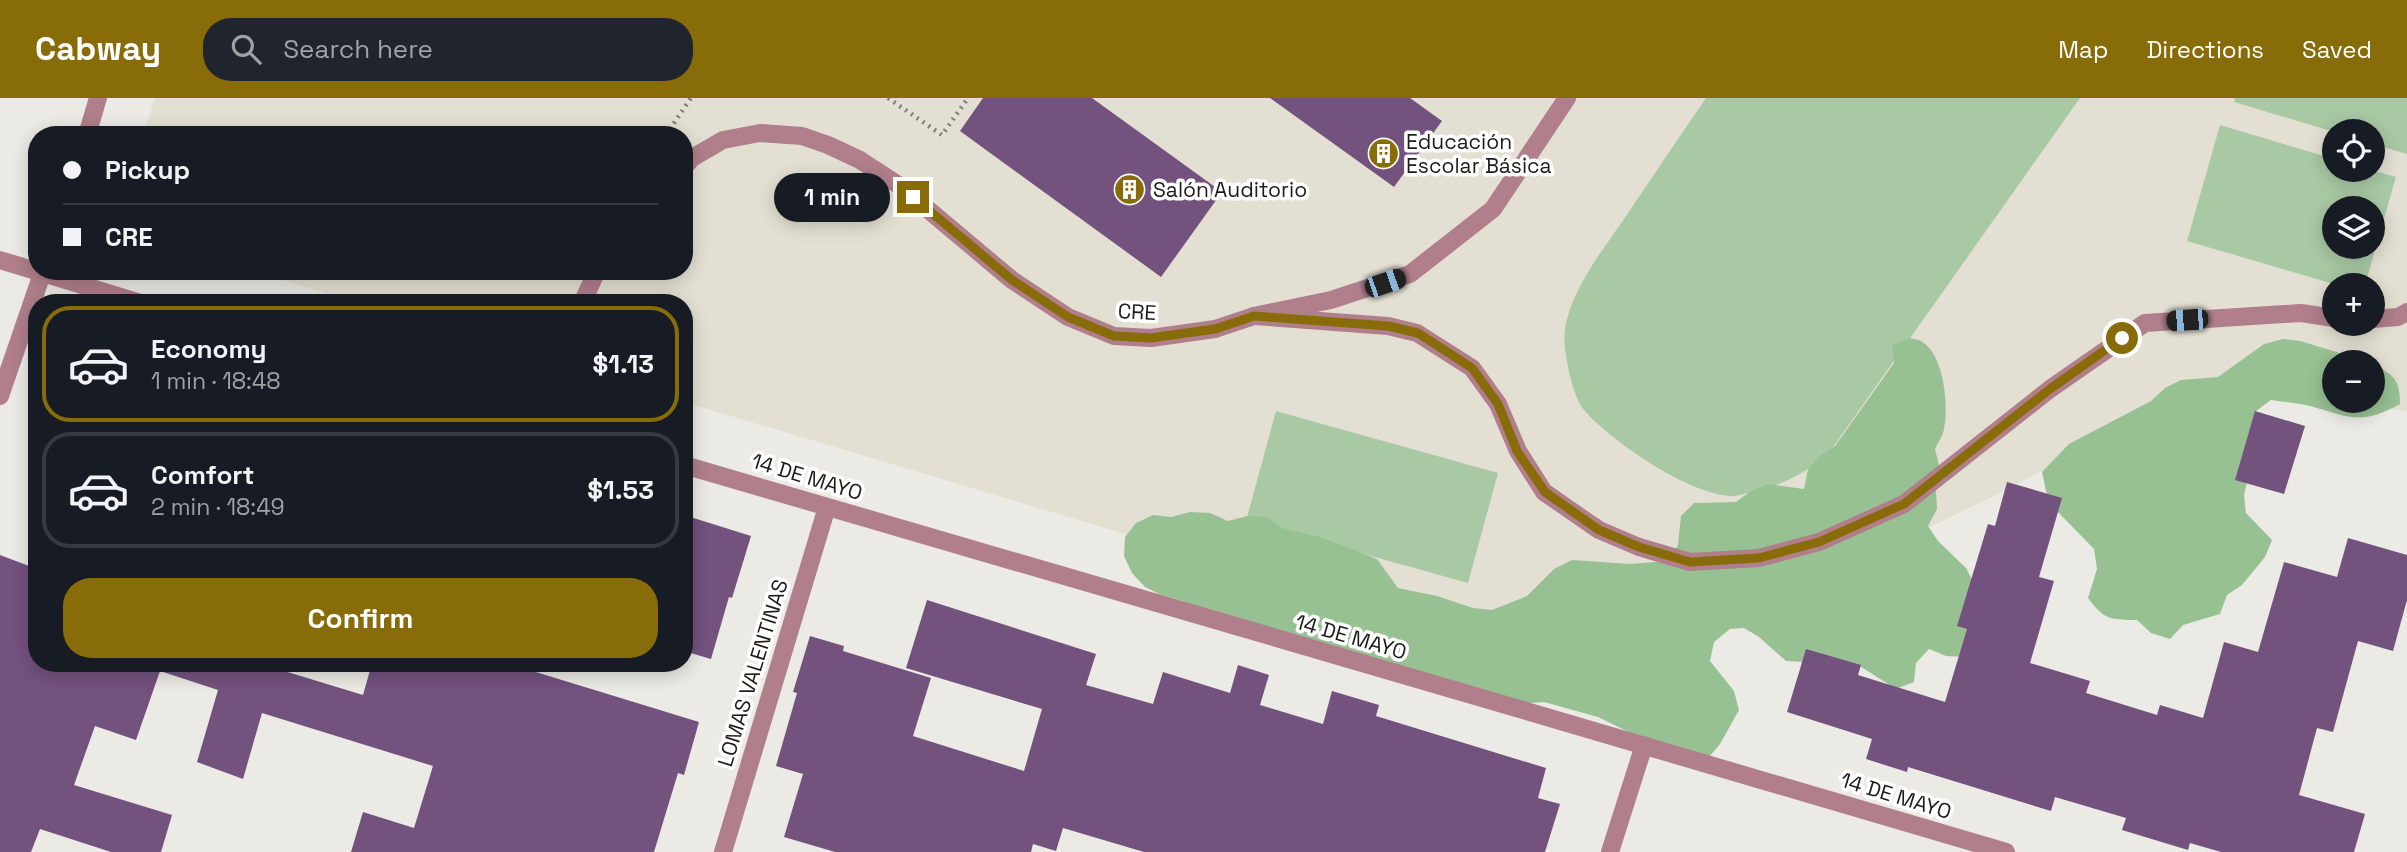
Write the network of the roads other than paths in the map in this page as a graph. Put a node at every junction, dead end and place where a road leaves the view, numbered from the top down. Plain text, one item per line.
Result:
1 (99, 98) edge
2 (1567, 98) edge
3 (90, 126) edge
4 (693, 157) edge
5 (0, 260) edge
6 (28, 268) edge
7 (68, 280) edge
8 (113, 294) edge
9 (2407, 312) edge
10 (28, 315) edge
11 (1254, 316) junction
12 (2322, 316) edge
13 (2385, 319) edge
14 (0, 396) edge
15 (693, 468) edge
16 (827, 507) junction
17 (1644, 745) junction
18 (723, 852) edge
19 (1610, 852) edge
20 (2006, 852) edge

1 - 3 street
2 - 11 street, CRE
4 - 11 street, CRE
5 - 6 street
7 - 8 street
9 - 13 street
10 - 14 street
11 - 12 street
15 - 16 street, 14 DE MAYO
16 - 17 street, 14 DE MAYO
16 - 18 street, LOMAS VALENTINAS
17 - 19 street
17 - 20 street, 14 DE MAYO

